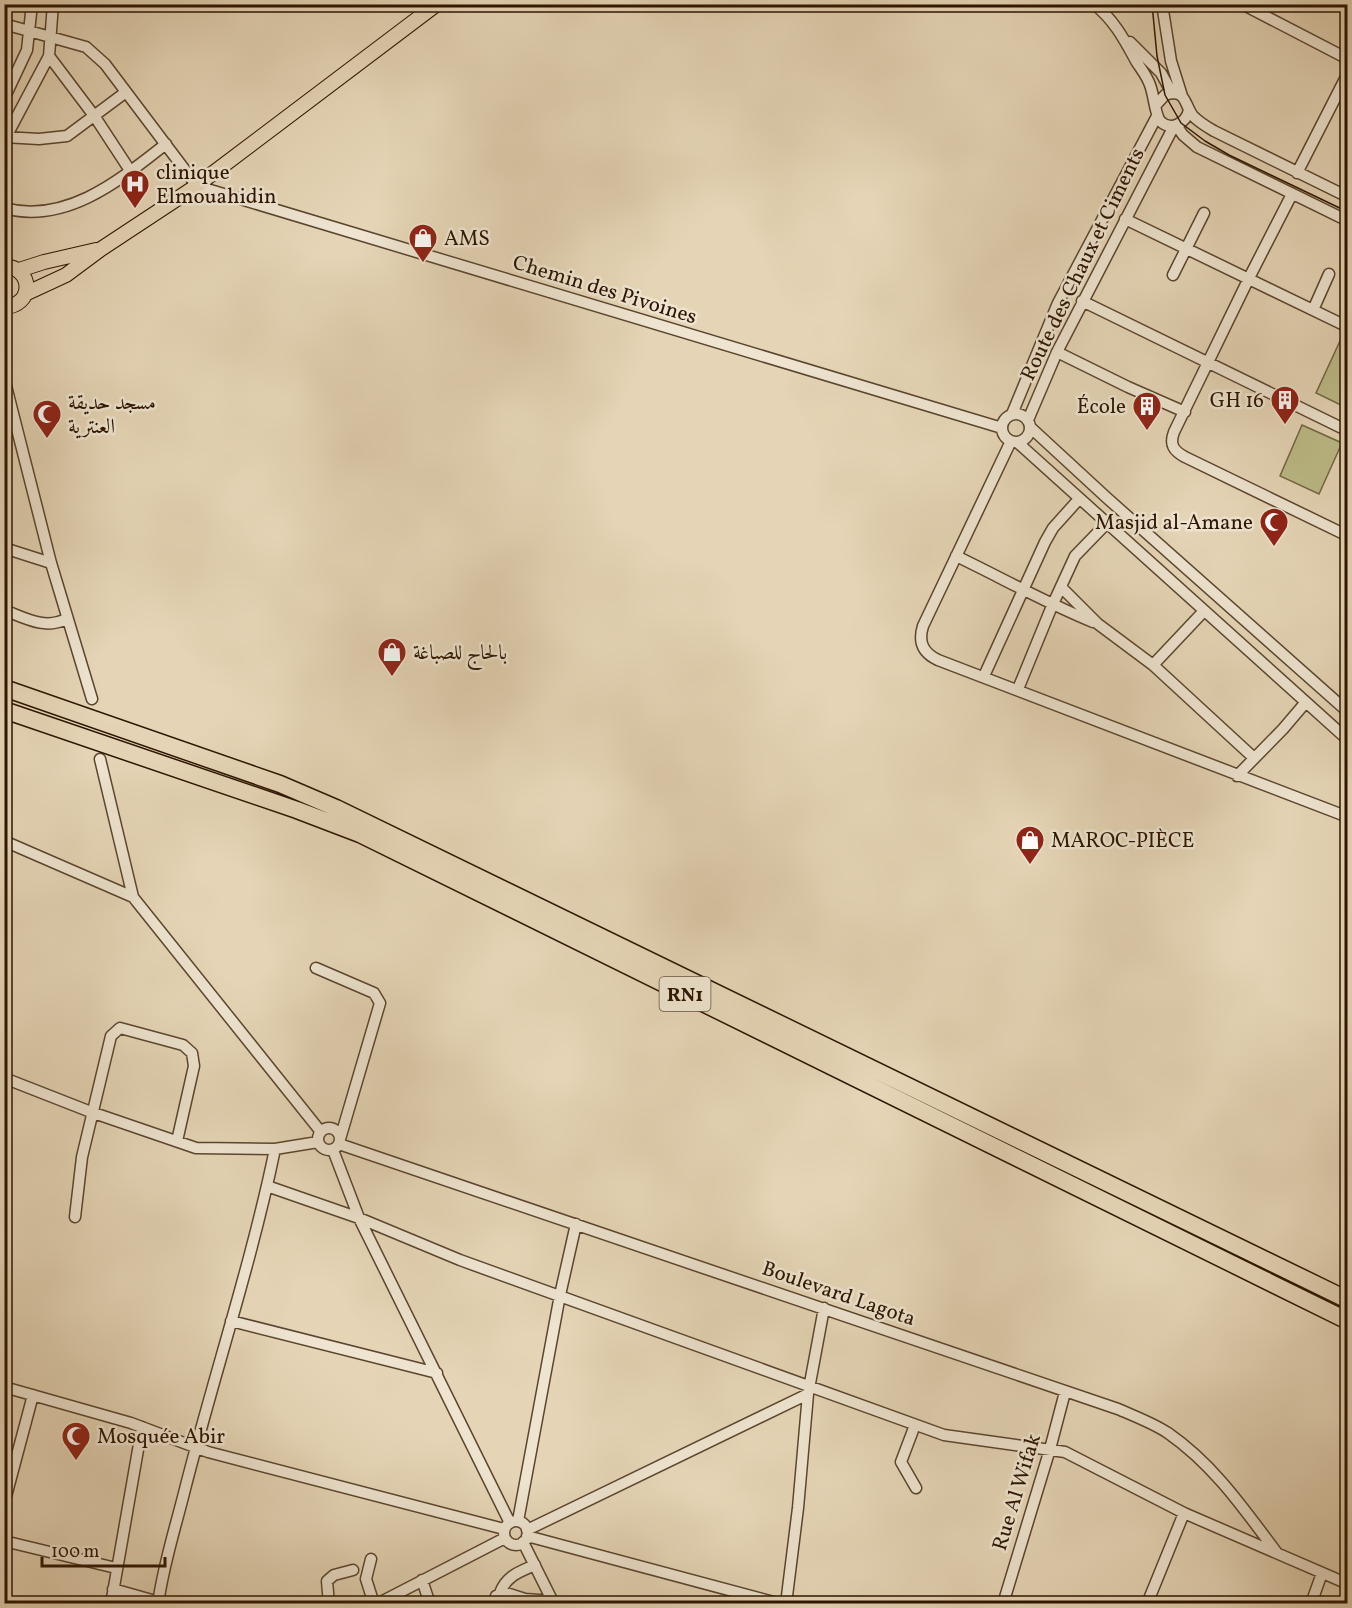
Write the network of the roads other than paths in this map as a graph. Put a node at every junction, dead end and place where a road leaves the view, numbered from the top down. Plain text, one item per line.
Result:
1 (32, 4) edge
2 (53, 4) edge
3 (436, 4) edge
4 (1094, 4) edge
5 (1162, 4) edge
6 (1242, 4) edge
7 (4, 24) edge
8 (29, 32) junction
9 (52, 38) junction
10 (1125, 38) junction
11 (49, 56) junction
12 (1347, 59) edge
13 (1347, 73) edge
14 (126, 92) junction
15 (1177, 94) junction
16 (4, 99) edge
17 (1189, 110) junction
18 (1157, 111) junction
19 (95, 117) junction
20 (1175, 125) junction
21 (5, 138) edge
22 (166, 144) junction
23 (131, 172) junction
24 (1297, 173) junction
25 (197, 186) junction
26 (1292, 194) junction
27 (1347, 196) edge
28 (4, 208) edge
29 (1204, 213) dead end
30 (1125, 219) junction
31 (1347, 221) edge
32 (1186, 247) junction
33 (101, 249) junction
34 (4, 266) edge
35 (19, 270) junction
36 (1329, 274) dead end
37 (1173, 275) dead end
38 (1249, 278) junction
39 (25, 294) junction
40 (1083, 301) junction
41 (6, 309) edge
42 (1313, 310) junction
43 (1347, 327) edge
44 (1057, 352) junction
45 (1208, 362) junction
46 (4, 378) edge
47 (7, 397) edge
48 (1185, 412) junction
49 (1012, 414) junction
50 (1029, 424) junction
51 (1002, 428) junction
52 (1347, 431) edge
53 (1014, 441) junction
54 (1079, 499) junction
55 (1106, 524) junction
56 (1347, 536) edge
57 (4, 548) edge
58 (956, 556) junction
59 (51, 563) junction
60 (1061, 586) junction
61 (1022, 588) junction
62 (1052, 606) junction
63 (4, 610) edge
64 (1203, 612) junction
65 (66, 619) junction
66 (1098, 624) junction
67 (1154, 665) junction
68 (984, 676) junction
69 (4, 688) edge
70 (1018, 689) junction
71 (92, 699) dead end
72 (1305, 702) junction
73 (4, 710) edge
74 (1347, 712) edge
75 (1347, 740) edge
76 (1254, 758) junction
77 (100, 759) dead end
78 (1237, 776) junction
79 (1347, 817) edge
80 (4, 841) edge
81 (133, 897) junction
82 (316, 968) dead end
83 (4, 1078) edge
84 (91, 1112) junction
85 (320, 1137) junction
86 (177, 1141) junction
87 (338, 1144) junction
88 (275, 1149) junction
89 (267, 1186) junction
90 (75, 1217) dead end
91 (359, 1218) junction
92 (576, 1224) junction
93 (560, 1295) junction
94 (1347, 1300) edge
95 (824, 1308) junction
96 (231, 1321) junction
97 (1347, 1321) edge
98 (437, 1373) junction
99 (4, 1387) edge
100 (809, 1390) junction
101 (1065, 1392) junction
102 (33, 1395) junction
103 (915, 1425) junction
104 (142, 1427) junction
105 (195, 1447) junction
106 (1050, 1449) junction
107 (8, 1475) edge
108 (916, 1488) dead end
109 (4, 1504) edge
110 (1184, 1513) junction
111 (509, 1528) junction
112 (526, 1536) junction
113 (4, 1540) edge
114 (1277, 1554) junction
115 (371, 1559) dead end
116 (535, 1565) junction
117 (116, 1568) junction
118 (353, 1570) dead end
119 (1322, 1573) junction
120 (422, 1580) junction
121 (1347, 1584) edge
122 (113, 1588) junction
123 (500, 1593) junction
124 (553, 1602) edge
125 (161, 1603) edge
126 (111, 1604) edge
127 (329, 1604) edge
128 (376, 1604) edge
129 (430, 1604) edge
130 (494, 1604) edge
131 (783, 1604) edge
132 (1003, 1604) edge
133 (1147, 1604) edge
134 (1311, 1604) edge

1 - 8 street
2 - 9 street
3 - 25 main road
4 - 10 street
5 - 15 street
6 - 12 street
7 - 8 street
8 - 9 street
8 - 16 street
9 - 11 street
9 - 14 street
10 - 15 street
10 - 18 street
11 - 19 street
11 - 21 street
13 - 24 street
14 - 19 street
14 - 22 street
15 - 17 street
15 - 18 street
17 - 20 street
17 - 24 street
18 - 20 street
18 - 49 street, Route des Chaux et Ciments
19 - 21 street
19 - 23 street
20 - 26 street
20 - 30 street, Route des Chaux et Ciments
22 - 23 street
22 - 25 street
23 - 28 street
24 - 27 street
25 - 33 main road
25 - 51 street, Chemin des Pivoines
26 - 31 street
26 - 38 street
29 - 32 street
30 - 32 street
30 - 40 street, Route des Chaux et Ciments
32 - 37 street
32 - 38 street
33 - 35 main road
33 - 39 main road
34 - 35 main road
35 - 39 main road
36 - 42 street
38 - 42 street
38 - 45 street
39 - 41 main road
40 - 44 street, Route des Chaux et Ciments
40 - 45 street
42 - 43 street
44 - 48 street
44 - 50 street, Route des Chaux et Ciments
45 - 48 street
45 - 52 street
46 - 47 street
47 - 59 street
48 - 56 street
49 - 50 street
49 - 51 street
50 - 53 street
50 - 74 street
51 - 53 street
53 - 54 street
53 - 58 street
54 - 55 street
54 - 61 street
55 - 60 street
55 - 64 street
57 - 59 street
58 - 61 street
58 - 68 street
59 - 65 street
60 - 62 street
60 - 66 street
61 - 62 street
61 - 68 street
62 - 66 street
62 - 70 street
63 - 65 street
64 - 67 street
64 - 72 street
65 - 71 street
66 - 67 street
67 - 76 street
68 - 70 street
69 - 94 highway, RN1
70 - 78 street
72 - 75 street
72 - 76 street
73 - 97 highway, RN1
76 - 78 street
77 - 81 street
78 - 79 street
80 - 81 street
81 - 85 street
82 - 87 street
83 - 84 street
84 - 86 street
84 - 86 street
84 - 90 street
85 - 87 street
85 - 87 street
85 - 88 street
86 - 88 street
87 - 91 street
87 - 92 street, Boulevard Lagota
88 - 89 street
89 - 91 street
89 - 96 street
91 - 93 street
91 - 98 street
92 - 93 street
92 - 95 street, Boulevard Lagota
93 - 100 street
93 - 111 street
95 - 100 street
95 - 101 street, Boulevard Lagota
96 - 98 street
96 - 105 street
98 - 111 street
99 - 102 street
100 - 103 street
100 - 112 street
100 - 131 street
101 - 106 street, Rue Al Wifak
101 - 114 street, Boulevard Lagota
102 - 104 street
102 - 107 street
103 - 106 street
103 - 108 street
104 - 105 street
104 - 117 street
105 - 111 street
105 - 125 street
106 - 110 street
106 - 132 street, Rue Al Wifak
107 - 109 street
110 - 114 street
110 - 133 street
111 - 112 street
111 - 112 street
111 - 120 street
112 - 116 street
112 - 131 street
113 - 117 street
114 - 119 street
115 - 128 street
116 - 123 street
116 - 124 street
117 - 122 street
118 - 127 street
119 - 121 street
119 - 134 street
120 - 128 street
120 - 129 street
122 - 125 street
122 - 126 street
123 - 124 street
123 - 130 street

